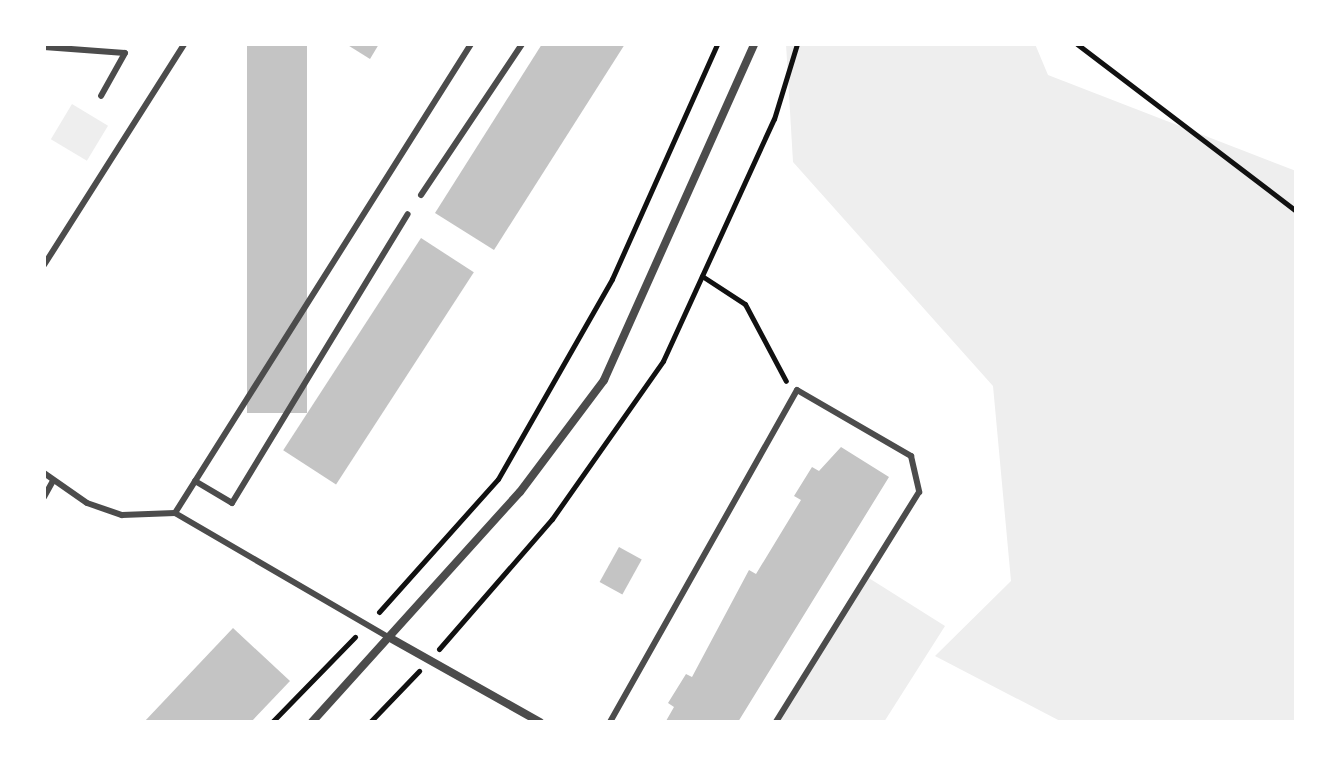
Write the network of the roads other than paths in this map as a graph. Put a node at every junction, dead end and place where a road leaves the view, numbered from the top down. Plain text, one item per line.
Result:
1 (184, 44) edge
2 (471, 44) edge
3 (522, 44) edge
4 (754, 44) edge
5 (44, 47) edge
6 (101, 96) dead end
7 (421, 195) dead end
8 (408, 214) dead end
9 (44, 265) edge
10 (44, 473) edge
11 (53, 481) junction
12 (195, 481) junction
13 (44, 497) edge
14 (175, 513) junction
15 (392, 639) junction
16 (312, 722) edge
17 (540, 722) edge
18 (610, 722) edge
19 (776, 722) edge

1 - 9 lane
2 - 12 lane
3 - 7 lane
4 - 15 street
5 - 6 lane
8 - 12 lane
10 - 11 lane
11 - 13 lane
11 - 14 lane
12 - 14 lane
14 - 15 lane
15 - 16 street
15 - 17 street
18 - 19 lane

